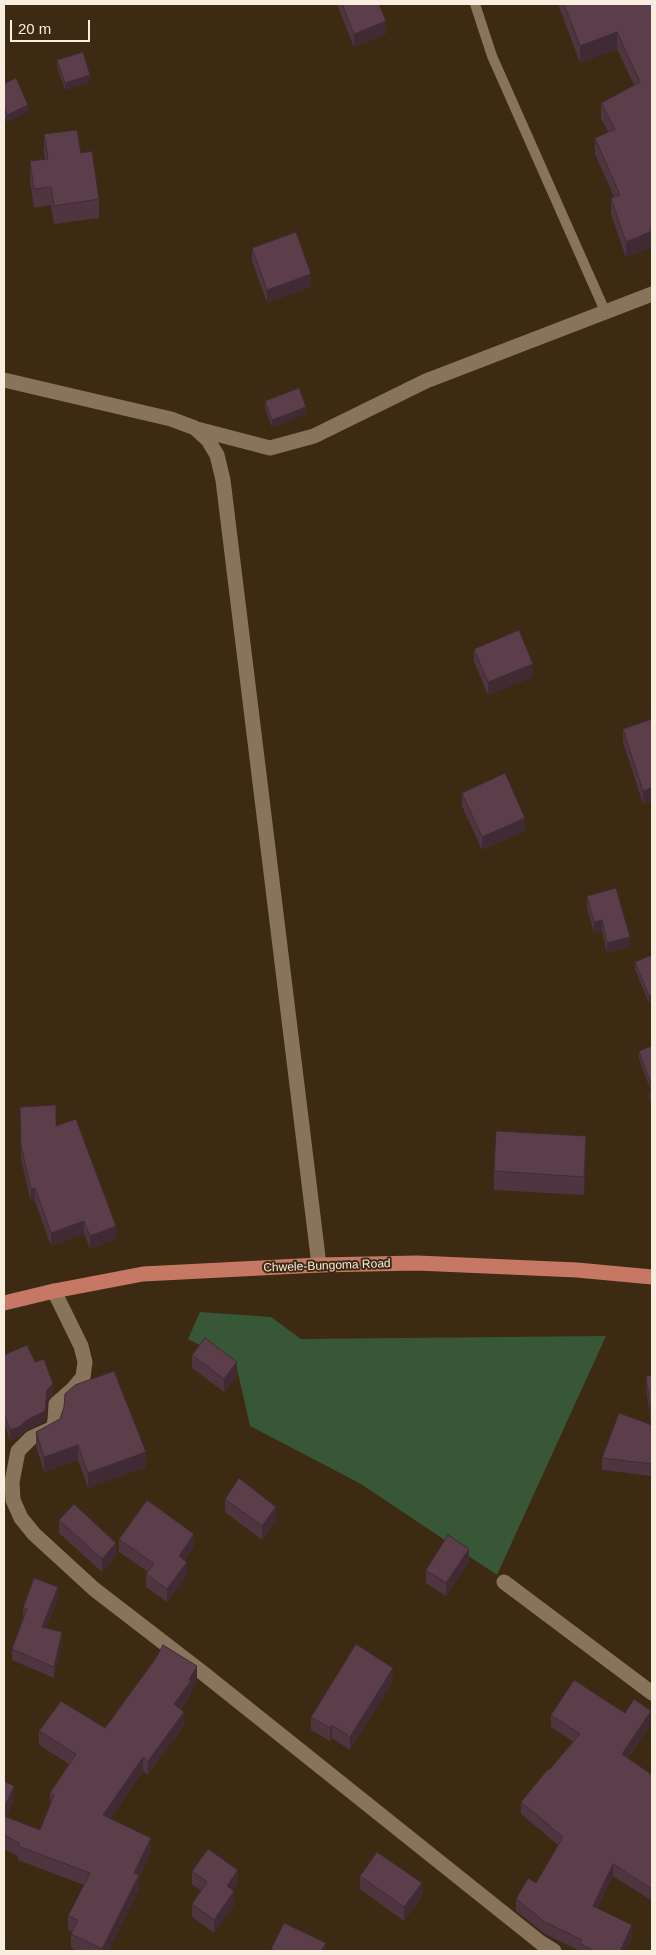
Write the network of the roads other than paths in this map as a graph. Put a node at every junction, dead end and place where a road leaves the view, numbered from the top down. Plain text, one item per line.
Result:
1 (475, 4) edge
2 (652, 294) edge
3 (605, 311) junction
4 (4, 380) edge
5 (195, 428) junction
6 (319, 1265) junction
7 (652, 1277) edge
8 (54, 1291) junction
9 (4, 1303) edge
10 (504, 1582) dead end
11 (652, 1693) edge
12 (554, 1951) edge

1 - 3 lane
2 - 3 street
3 - 5 street
4 - 5 street
5 - 6 street
6 - 7 main road, Chwele-Bungoma Road
6 - 8 main road, Chwele-Bungoma Road
8 - 9 main road, Chwele-Bungoma Road
8 - 12 street
10 - 11 street

